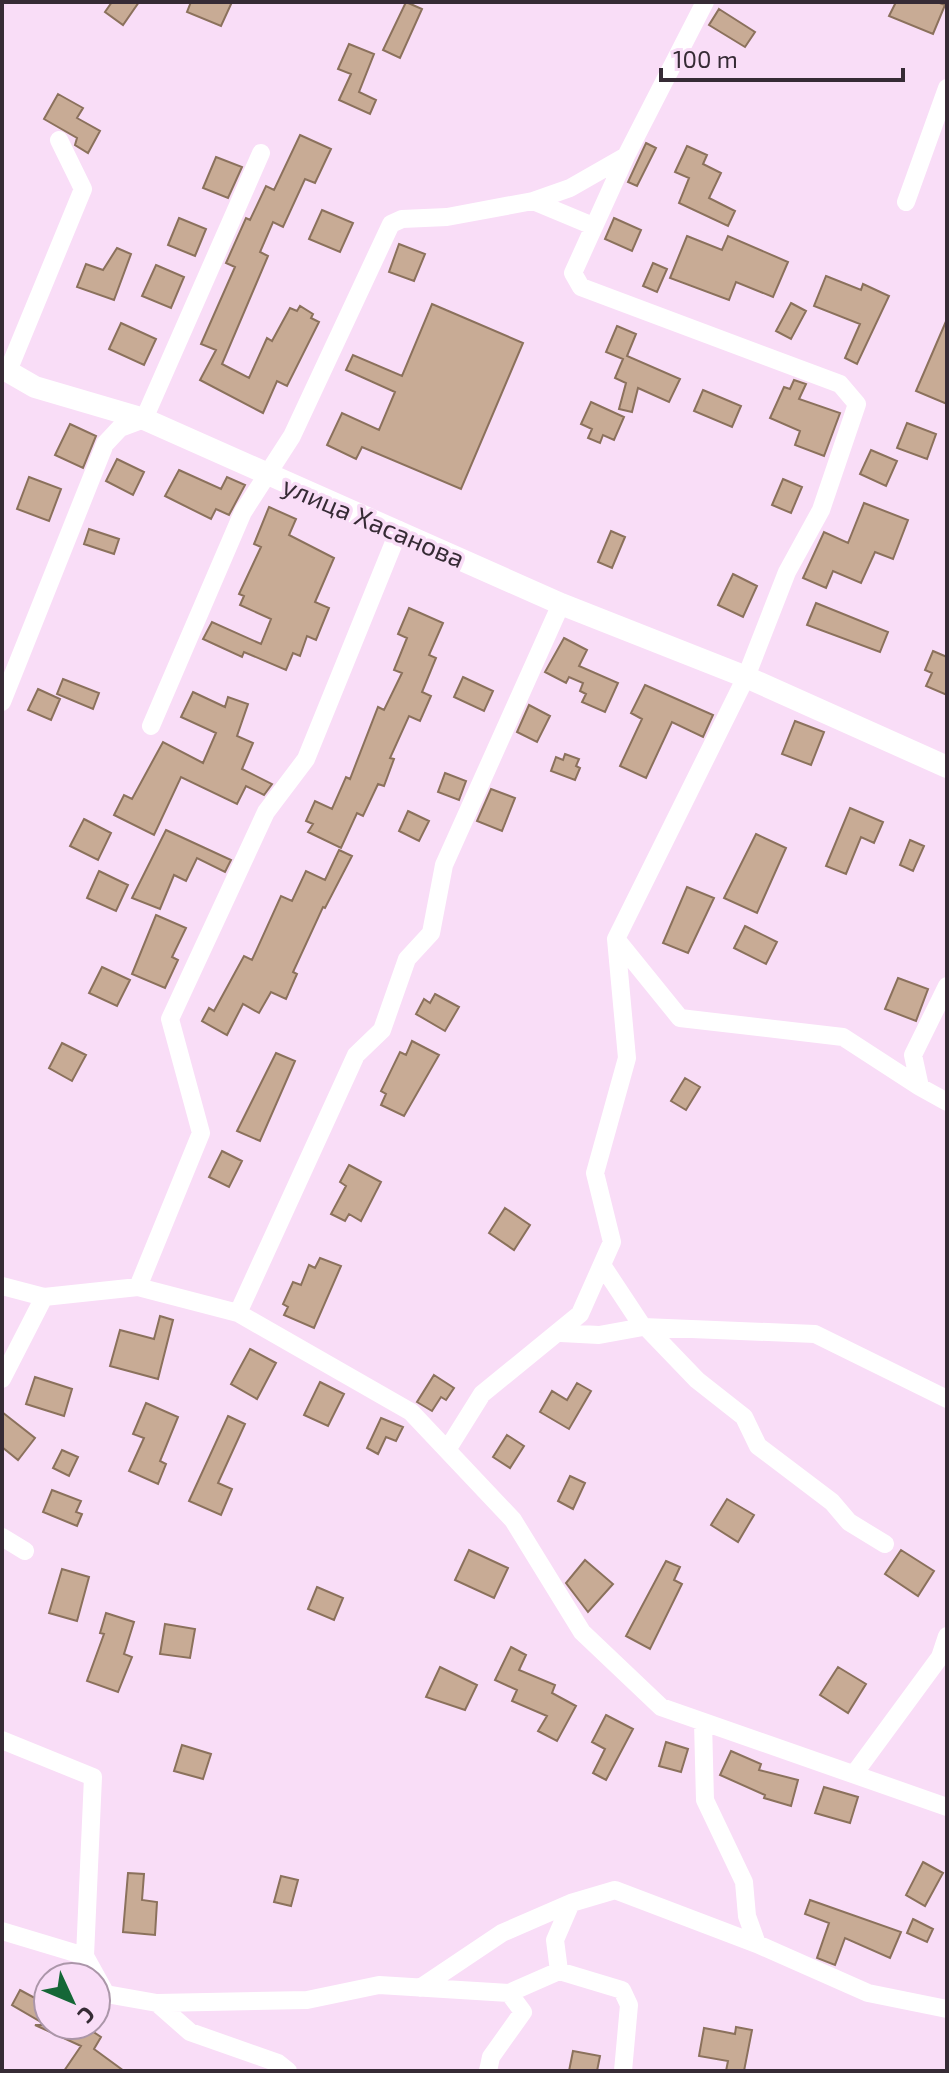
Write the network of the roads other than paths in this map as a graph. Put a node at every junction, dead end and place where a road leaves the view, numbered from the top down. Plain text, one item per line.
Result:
1 (705, 2) edge
2 (947, 88) edge
3 (59, 140) dead end
4 (261, 153) dead end
5 (626, 156) junction
6 (533, 201) junction
7 (906, 202) dead end
8 (593, 226) junction
9 (5, 370) edge
10 (144, 419) junction
11 (268, 476) junction
12 (399, 530) junction
13 (561, 604) junction
14 (746, 677) junction
15 (2, 702) edge
16 (151, 726) dead end
17 (947, 767) edge
18 (616, 939) junction
19 (947, 986) edge
20 (920, 1087) junction
21 (947, 1102) edge
22 (602, 1265) junction
23 (2, 1286) edge
24 (138, 1287) junction
25 (44, 1297) junction
26 (238, 1313) junction
27 (644, 1327) junction
28 (561, 1333) junction
29 (2, 1379) edge
30 (947, 1399) edge
31 (447, 1450) junction
32 (2, 1537) edge
33 (885, 1544) dead end
34 (25, 1551) dead end
35 (947, 1636) edge
36 (703, 1722) junction
37 (2, 1740) edge
38 (854, 1774) junction
39 (947, 1807) edge
40 (571, 1903) junction
41 (2, 1931) edge
42 (757, 1944) junction
43 (85, 1956) junction
44 (559, 1971) junction
45 (420, 1988) junction
46 (509, 1993) junction
47 (157, 2003) junction
48 (947, 2009) edge
49 (288, 2071) edge
50 (488, 2071) edge
51 (623, 2071) edge

1 - 5 street
2 - 7 street
3 - 9 street
4 - 10 street
5 - 6 street
5 - 8 street
6 - 8 street
6 - 11 street
8 - 14 street
9 - 10 street, улица Хасанова
10 - 11 street, улица Хасанова
10 - 15 street
11 - 12 street, улица Хасанова
11 - 16 street
12 - 13 street, улица Хасанова
12 - 24 street
13 - 14 street, улица Хасанова
13 - 26 street
14 - 17 street, улица Хасанова
14 - 18 street
18 - 20 street
18 - 22 street
19 - 20 street
20 - 21 street
22 - 27 street
22 - 28 street
23 - 25 street
24 - 25 street
24 - 26 street
25 - 29 street
26 - 31 street
27 - 28 street
27 - 30 street
27 - 33 street
28 - 31 street
31 - 36 street
32 - 34 street
35 - 38 street
36 - 38 street
36 - 42 street
37 - 43 street
38 - 39 street
40 - 42 street
40 - 44 street
40 - 45 street
41 - 43 street
42 - 48 street
43 - 47 street
44 - 46 street
44 - 51 street
45 - 46 street
45 - 47 street
46 - 50 street
47 - 49 street

